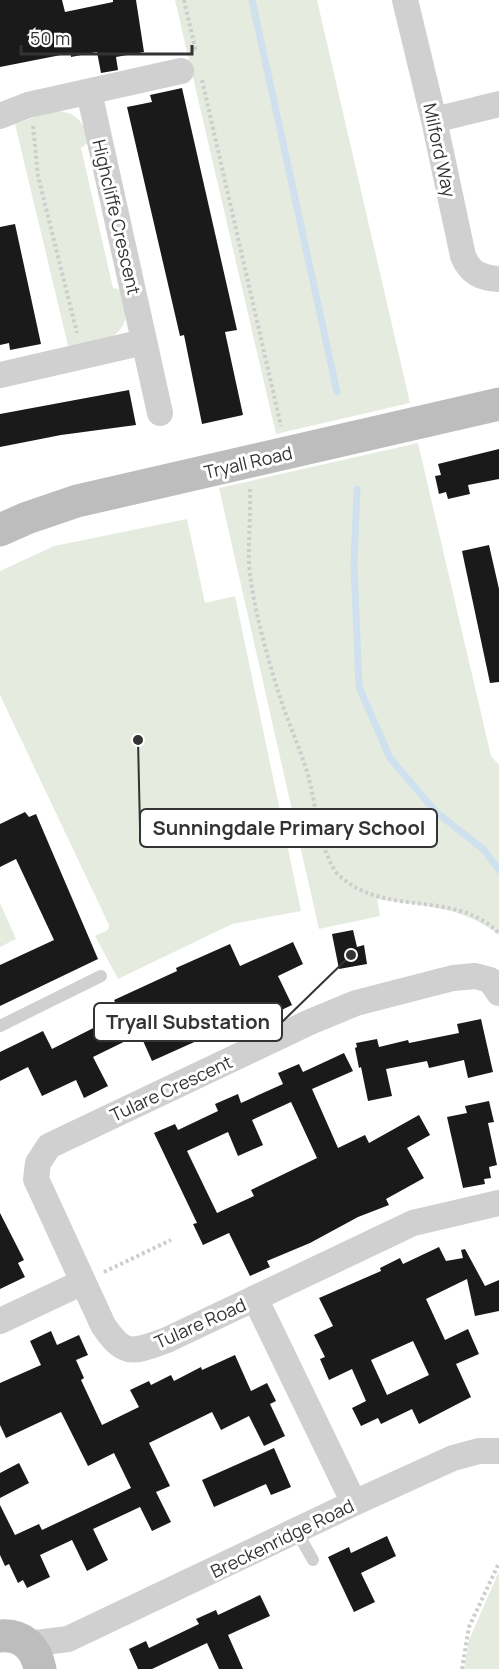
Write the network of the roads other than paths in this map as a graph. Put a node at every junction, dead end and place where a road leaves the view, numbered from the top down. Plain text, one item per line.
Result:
1 (405, 0) edge
2 (193, 66) road end
3 (89, 92) junction
4 (499, 104) edge
5 (0, 116) edge
6 (434, 120) junction
7 (499, 279) edge
8 (144, 342) junction
9 (0, 375) edge
10 (499, 404) edge
11 (160, 413) dead end
12 (0, 530) edge
13 (101, 976) dead end
14 (499, 993) edge
15 (0, 1026) edge
16 (499, 1203) edge
17 (83, 1282) junction
18 (255, 1298) junction
19 (0, 1321) edge
20 (499, 1452) edge
21 (354, 1503) junction
22 (297, 1532) junction
23 (313, 1560) dead end
24 (19, 1648) edge

1 - 6 street, Milford Way
2 - 3 street
3 - 5 street
3 - 8 street, Highcliffe Crescent
4 - 6 street
6 - 7 street, Milford Way
8 - 9 street
8 - 11 street, Highcliffe Crescent
10 - 12 street, Tryall Road
13 - 15 lane
14 - 17 street, Tulare Crescent
16 - 18 street
17 - 18 street, Tulare Road
17 - 19 street
18 - 21 street, Tulare Road
20 - 21 street, Breckenridge Road
21 - 22 street, Breckenridge Road
22 - 23 lane
22 - 24 street, Breckenridge Road

